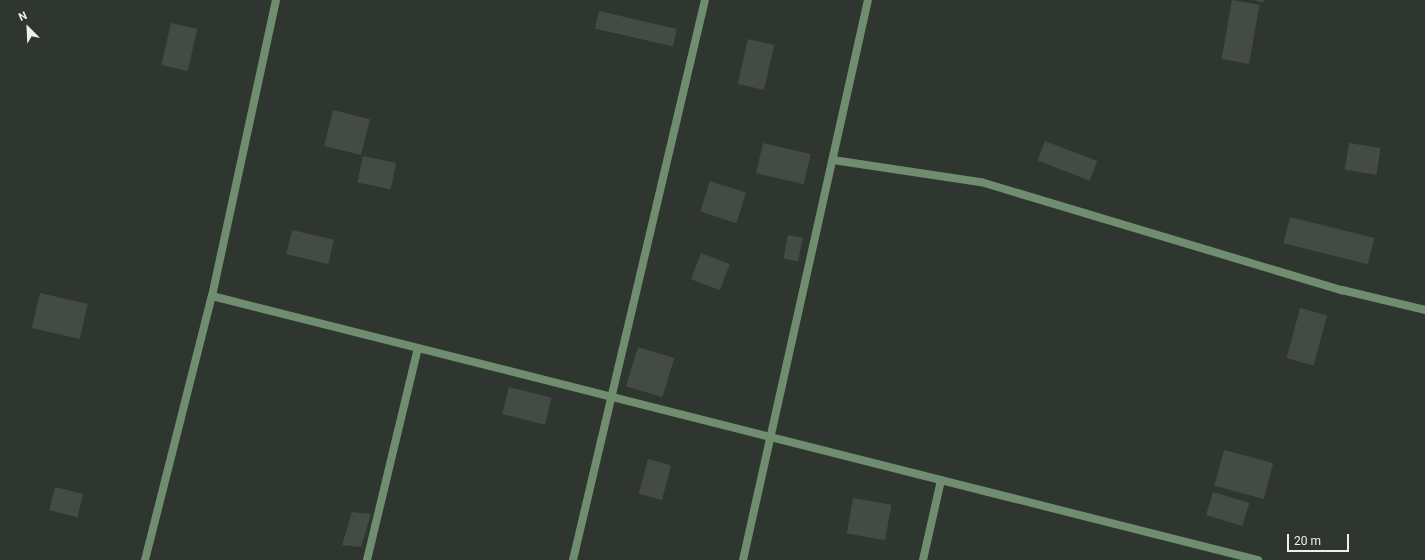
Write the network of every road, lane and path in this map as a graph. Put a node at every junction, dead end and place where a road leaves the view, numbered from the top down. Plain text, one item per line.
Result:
1 (276, 0) edge
2 (705, 0) edge
3 (868, 0) edge
4 (832, 160) junction
5 (212, 296) junction
6 (1425, 310) edge
7 (418, 348) junction
8 (611, 397) junction
9 (770, 437) junction
10 (941, 480) junction
11 (145, 560) edge
12 (367, 560) edge
13 (573, 560) edge
14 (743, 560) edge
15 (923, 560) edge
16 (1258, 560) edge

1 - 5 street
2 - 8 street
3 - 4 street
4 - 6 street
4 - 9 street
5 - 7 street
5 - 11 street
7 - 8 street
7 - 12 street
8 - 9 street
8 - 13 street
9 - 10 street
9 - 14 street
10 - 15 street
10 - 16 street

